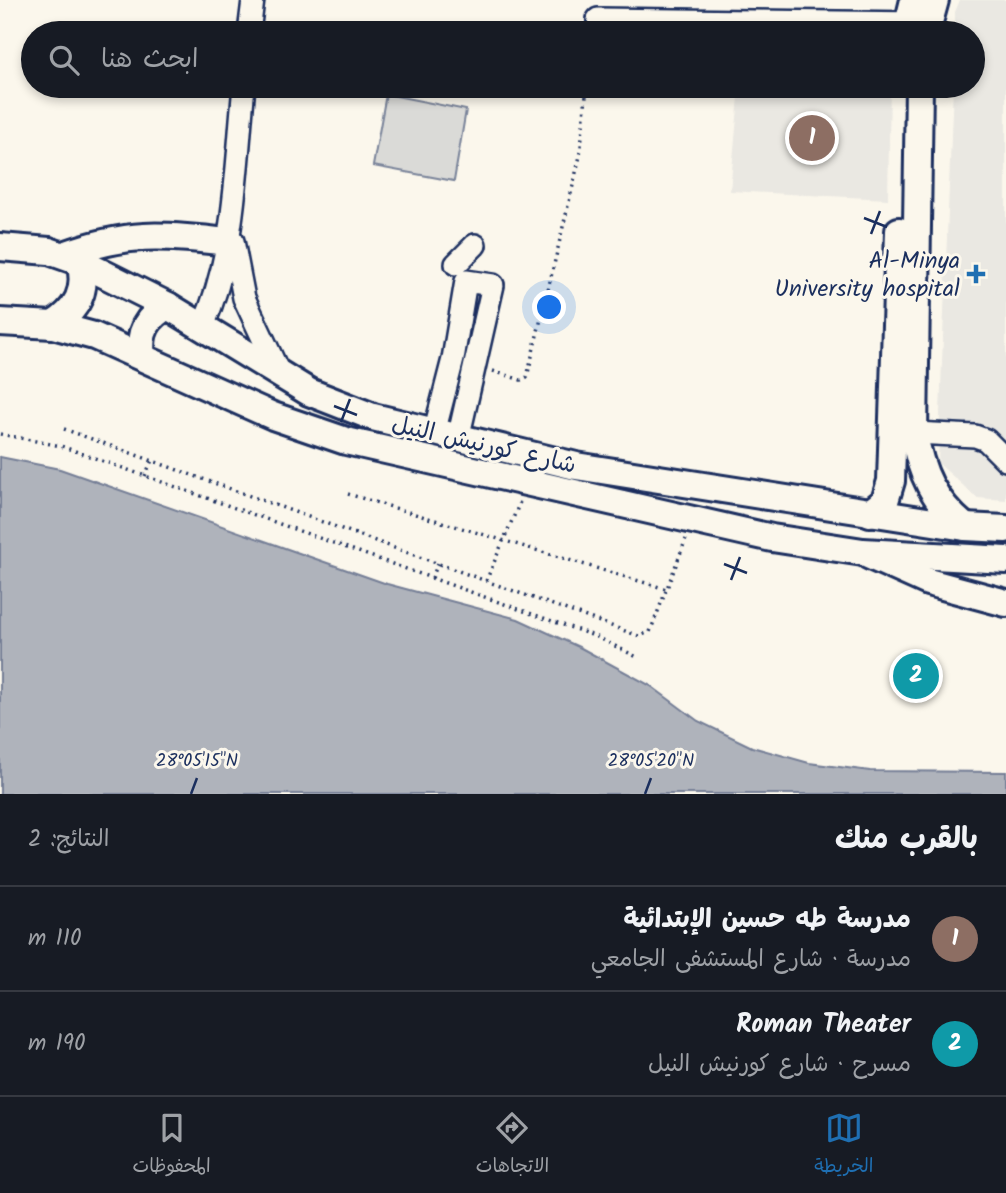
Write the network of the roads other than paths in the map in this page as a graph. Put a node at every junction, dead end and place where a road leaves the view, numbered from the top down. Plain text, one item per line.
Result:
1 (253, 0) edge
2 (598, 19) dead end
3 (919, 19) edge
4 (250, 21) edge
5 (243, 98) edge
6 (903, 98) edge
7 (919, 98) edge
8 (228, 232) junction
9 (475, 245) dead end
10 (0, 247) edge
11 (72, 259) junction
12 (456, 264) dead end
13 (169, 306) junction
14 (0, 322) edge
15 (53, 325) junction
16 (203, 326) junction
17 (142, 356) junction
18 (453, 359) junction
19 (475, 364) junction
20 (280, 375) junction
21 (914, 433) junction
22 (446, 436) junction
23 (1006, 460) edge
24 (779, 500) junction
25 (870, 513) junction
26 (965, 527) junction
27 (1006, 529) edge
28 (772, 538) junction
29 (863, 552) junction
30 (1006, 560) edge
31 (1006, 603) edge

1 - 4 street
2 - 3 street
5 - 8 street
6 - 25 main road
7 - 21 main road
8 - 11 main road
8 - 16 street
8 - 20 street
9 - 12 street
10 - 11 main road, شارع كورنيش النيل
11 - 13 main road, شارع كورنيش النيل
11 - 15 main road
13 - 16 main road, شارع كورنيش النيل
13 - 17 main road
14 - 15 main road, شارع كورنيش النيل
15 - 17 main road, شارع كورنيش النيل
16 - 20 main road, شارع كورنيش النيل
17 - 28 main road, شارع كورنيش النيل
18 - 19 street
18 - 19 street
18 - 22 street
19 - 22 street
20 - 22 main road, شارع كورنيش النيل
21 - 23 street
21 - 26 main road
22 - 24 main road, شارع كورنيش النيل
24 - 25 main road, شارع كورنيش النيل
24 - 28 main road
25 - 26 main road, شارع كورنيش النيل
26 - 27 main road, شارع كورنيش النيل
28 - 29 main road, شارع كورنيش النيل
29 - 30 main road, شارع كورنيش النيل
29 - 31 main road, شارع كورنيش النيل

